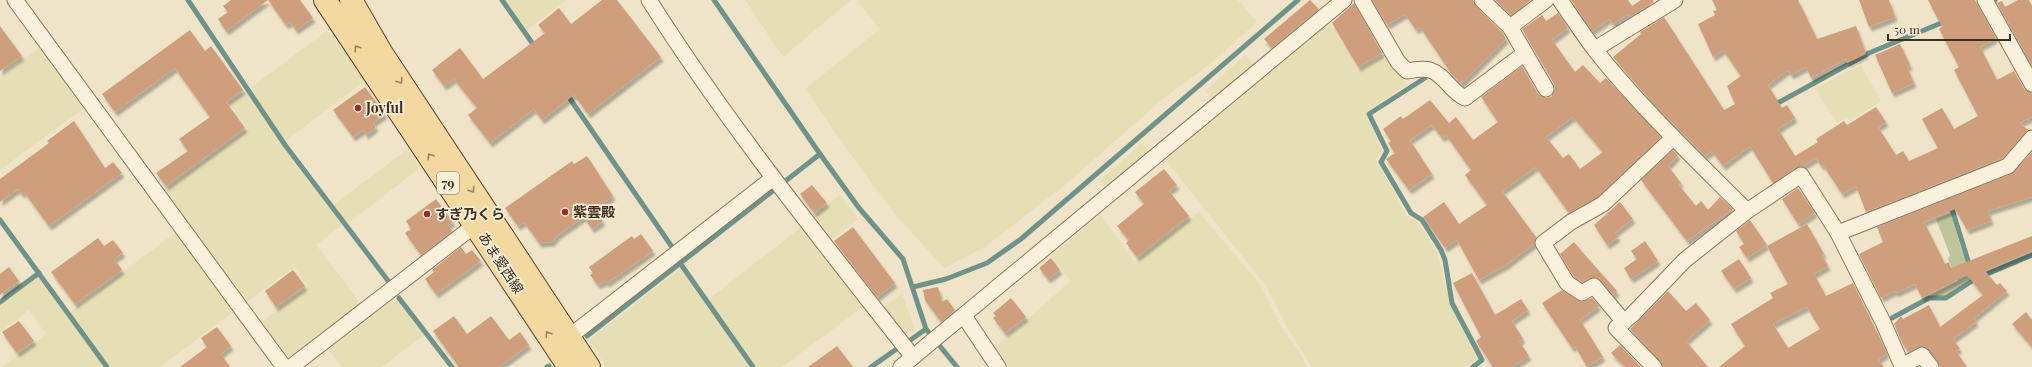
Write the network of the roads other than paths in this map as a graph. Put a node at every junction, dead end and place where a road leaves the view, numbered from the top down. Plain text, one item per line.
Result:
1 (15, 0) edge
2 (325, 0) edge
3 (351, 0) edge
4 (649, 0) edge
5 (1344, 0) edge
6 (1362, 0) edge
7 (1482, 0) edge
8 (1546, 0) edge
9 (1560, 0) edge
10 (1985, 0) edge
11 (1671, 1) edge
12 (1510, 27) junction
13 (1595, 49) junction
14 (1524, 53) junction
15 (2032, 84) edge
16 (1546, 89) dead end
17 (1673, 138) junction
18 (2032, 138) edge
19 (778, 183) junction
20 (1747, 211) junction
21 (475, 225) junction
22 (1838, 233) junction
23 (964, 316) junction
24 (1624, 322) junction
25 (570, 337) junction
26 (913, 357) junction
27 (284, 367) edge
28 (291, 367) edge
29 (569, 367) edge
30 (589, 367) edge
31 (902, 367) edge
32 (998, 367) edge
33 (1654, 367) edge
34 (1931, 367) edge

1 - 27 street
21 -> 2 main road, あま愛西線 / 79
3 -> 25 main road, あま愛西線 / 79
4 - 19 street
5 - 23 street
6 - 14 street
7 - 12 street
8 - 12 street
9 - 13 street
10 - 15 street
11 - 13 street
12 - 14 street
13 - 17 street
14 - 16 street
17 - 20 street
17 - 24 street
18 - 22 street
19 - 25 street
19 - 26 street
20 - 22 street
20 - 24 street
21 - 28 street
29 -> 21 main road, あま愛西線 / 79
22 - 34 street
23 - 26 street
23 - 32 street
24 - 33 street
25 - 30 main road, あま愛西線 / 79
26 - 31 street

